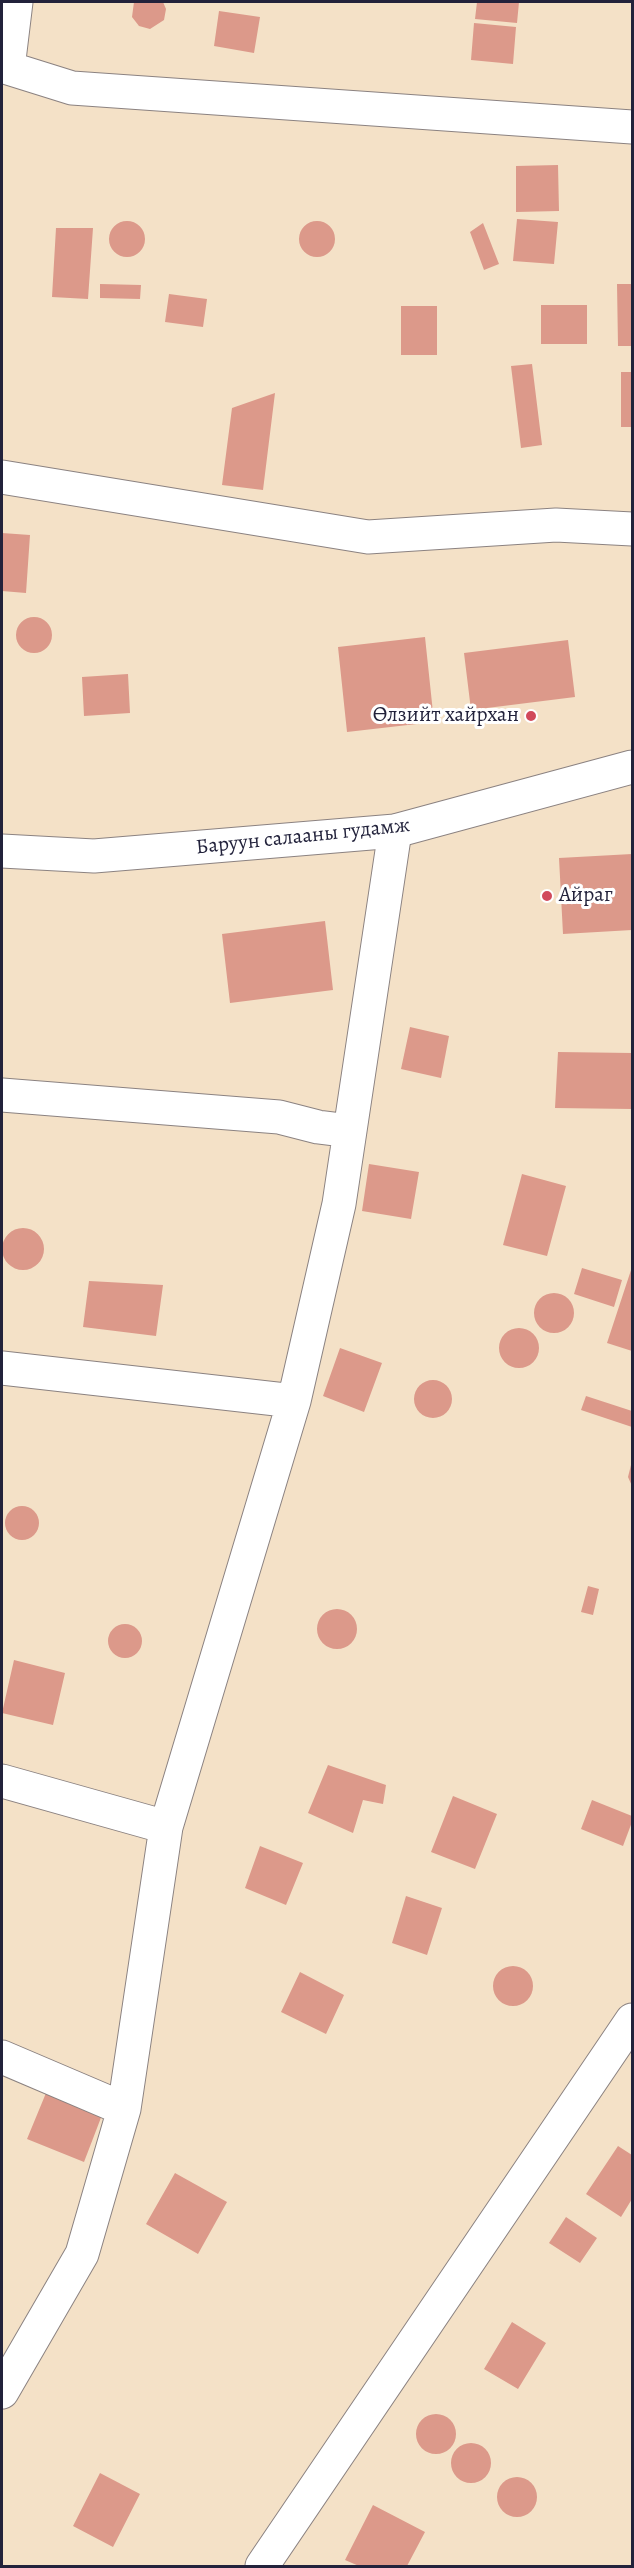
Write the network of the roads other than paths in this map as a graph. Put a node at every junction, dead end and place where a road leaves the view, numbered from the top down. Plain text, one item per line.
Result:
1 (16, 2) edge
2 (5, 67) edge
3 (633, 127) edge
4 (2, 477) edge
5 (633, 529) edge
6 (633, 767) edge
7 (395, 831) junction
8 (2, 851) edge
9 (2, 1095) edge
10 (350, 1131) junction
11 (2, 1368) edge
12 (294, 1401) junction
13 (2, 1781) edge
14 (166, 1827) junction
15 (633, 2020) edge
16 (2, 2057) edge
17 (124, 2109) junction
18 (2, 2392) edge
19 (262, 2566) edge

1 - 2 street
2 - 3 street
4 - 5 street
6 - 7 street, Баруун салааны гудамж
7 - 8 street, Баруун салааны гудамж
7 - 10 street
9 - 10 street
10 - 12 street
11 - 12 street
12 - 14 street
13 - 14 street
14 - 17 street
15 - 19 street
16 - 17 street
17 - 18 street

